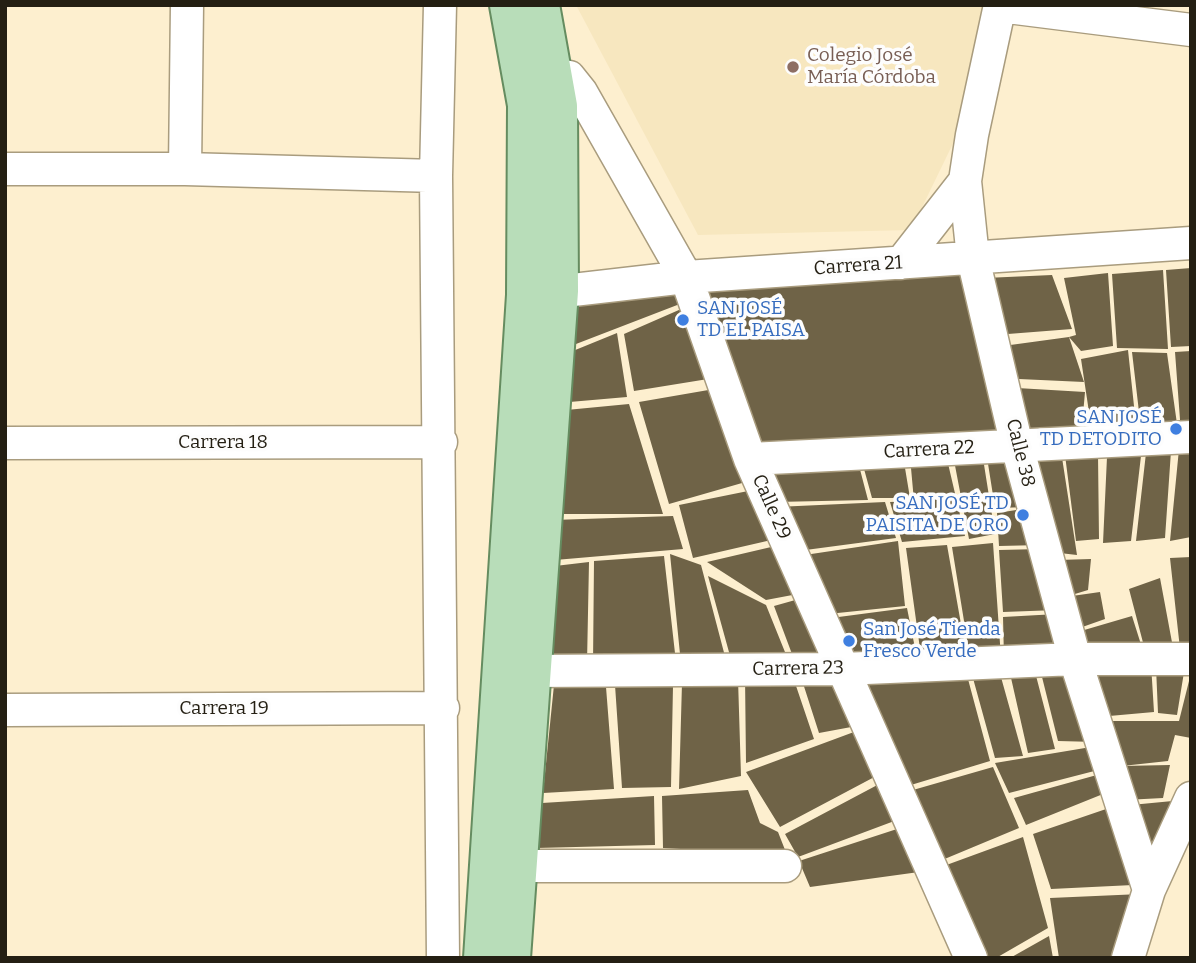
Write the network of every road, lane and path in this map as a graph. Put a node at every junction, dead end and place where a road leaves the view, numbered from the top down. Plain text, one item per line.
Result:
1 (187, 5) edge
2 (439, 5) edge
3 (509, 5) edge
4 (540, 5) edge
5 (1000, 6) edge
6 (1191, 30) edge
7 (538, 73) junction
8 (5, 169) edge
9 (185, 169) junction
10 (436, 176) junction
11 (965, 181) junction
12 (1191, 243) edge
13 (973, 258) junction
14 (901, 263) junction
15 (686, 277) junction
16 (543, 293) junction
17 (1191, 437) edge
18 (441, 442) junction
19 (5, 443) edge
20 (1017, 446) junction
21 (750, 459) junction
22 (1075, 659) junction
23 (1191, 659) edge
24 (843, 669) junction
25 (531, 671) junction
26 (443, 708) junction
27 (5, 710) edge
28 (1191, 798) edge
29 (517, 866) junction
30 (785, 866) dead end
31 (1149, 890) junction
32 (443, 958) edge
33 (483, 958) edge
34 (511, 958) edge
35 (971, 958) edge
36 (1128, 958) edge

1 - 9 street
2 - 10 street
3 - 7 main road
4 - 7 main road
5 - 6 street
5 - 11 street, Calle 38
7 - 15 street, Calle 29
7 - 16 main road
8 - 9 street
9 - 10 street
10 - 18 street
11 - 13 street, Calle 38
11 - 14 street
12 - 13 street, Carrera 21
13 - 14 street, Carrera 21
13 - 20 street, Calle 38
14 - 15 street, Carrera 21
15 - 16 street, Carrera 21
15 - 21 street, Calle 29
16 - 25 main road
16 - 33 main road
17 - 20 street, Carrera 22
18 - 19 street, Carrera 18
18 - 26 street
20 - 21 street, Carrera 22
20 - 22 street, Calle 38
21 - 24 street, Calle 29
22 - 23 street, Carrera 23
22 - 24 street, Carrera 23
22 - 31 street, Calle 38
24 - 25 street, Carrera 23
24 - 35 street, Calle 29
25 - 29 main road
26 - 27 street, Carrera 19
26 - 32 street
28 - 31 street
29 - 30 street
29 - 34 main road
31 - 36 street

